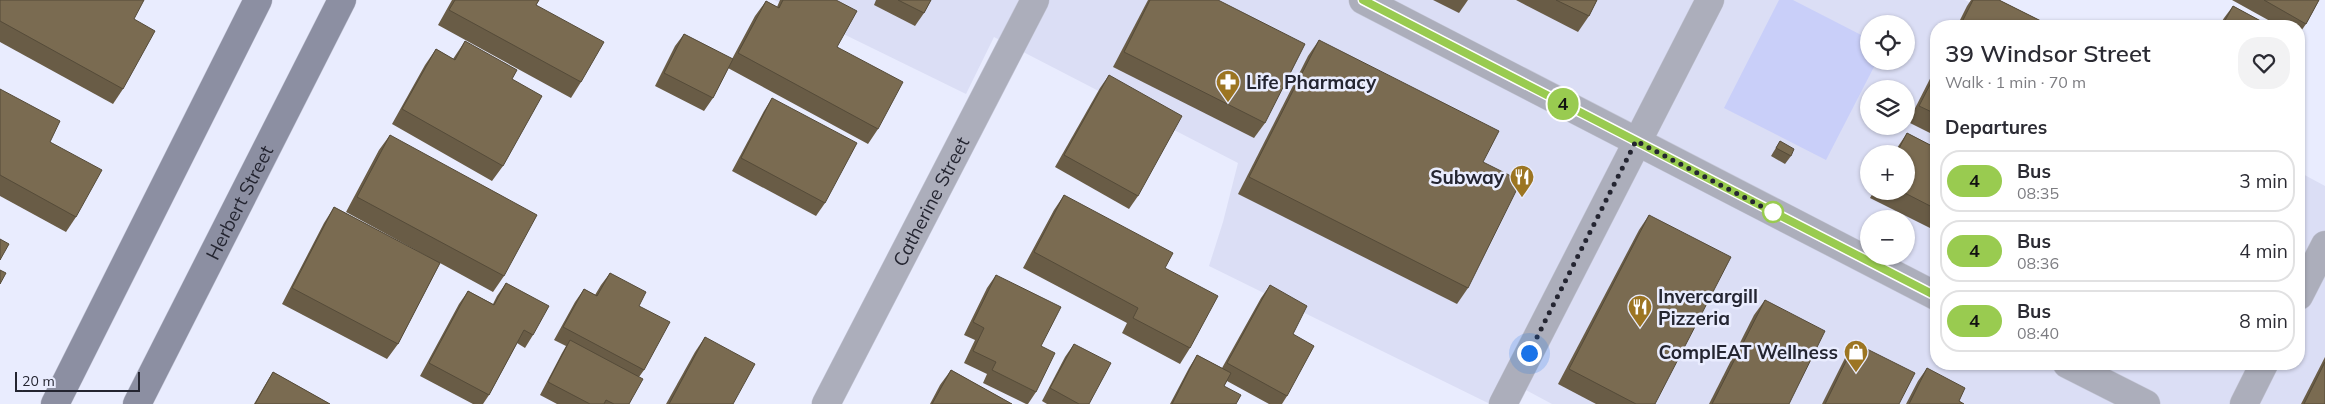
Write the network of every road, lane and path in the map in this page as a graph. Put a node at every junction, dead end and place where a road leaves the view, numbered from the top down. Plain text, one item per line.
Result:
1 (258, 0) edge
2 (342, 0) edge
3 (1036, 0) edge
4 (1363, 0) edge
5 (1710, 0) edge
6 (1636, 141) junction
7 (2325, 245) edge
8 (2305, 284) edge
9 (1930, 293) edge
10 (2079, 370) edge
11 (2261, 370) edge
12 (55, 404) edge
13 (137, 404) edge
14 (826, 404) edge
15 (1503, 404) edge
16 (2146, 404) edge
17 (2244, 404) edge

1 - 12 street
2 - 13 street, Herbert Street
3 - 14 street, Catherine Street
4 - 6 street
5 - 6 street
6 - 9 street
6 - 15 street
7 - 8 street
10 - 16 street
11 - 17 street

